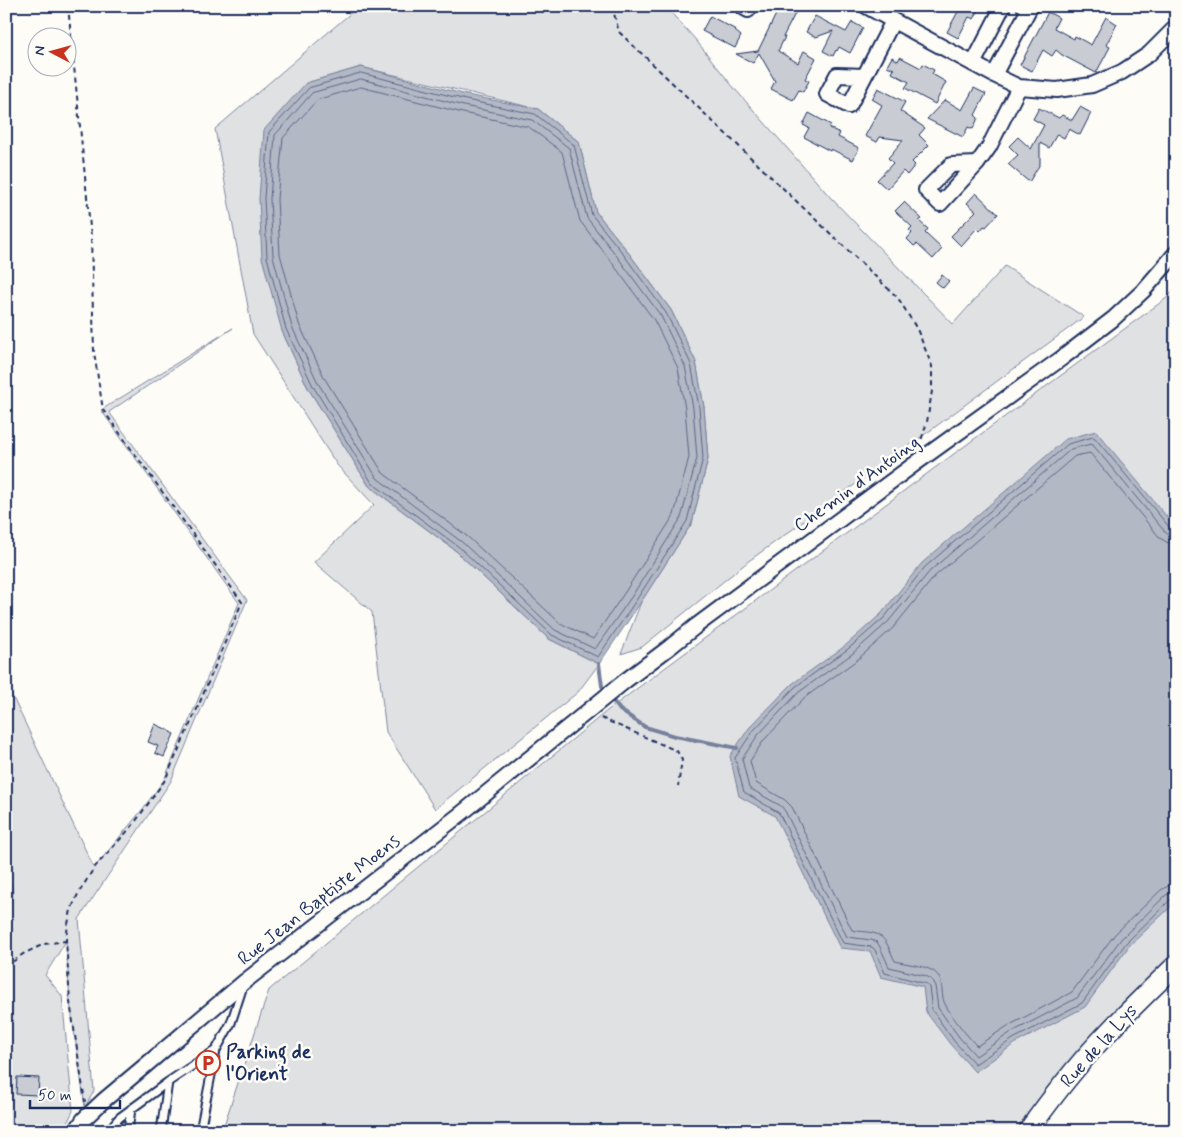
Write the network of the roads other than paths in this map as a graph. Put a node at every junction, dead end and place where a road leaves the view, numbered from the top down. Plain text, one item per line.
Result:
1 (741, 6) edge
2 (750, 6) edge
3 (1003, 6) edge
4 (1024, 6) edge
5 (872, 8) edge
6 (893, 21) junction
7 (1176, 27) edge
8 (973, 64) junction
9 (994, 75) junction
10 (864, 76) dead end
11 (1019, 87) junction
12 (977, 164) dead end
13 (1176, 253) edge
14 (594, 710) joint
15 (1176, 965) edge
16 (244, 982) junction
17 (216, 1050) junction
18 (168, 1082) junction
19 (131, 1109) junction
20 (76, 1131) edge
21 (108, 1131) edge
22 (128, 1131) edge
23 (161, 1131) edge
24 (200, 1131) edge
25 (1028, 1131) edge

1 - 2 street
3 - 8 street
4 - 9 street
5 - 6 street
6 - 8 street
6 - 10 street
7 - 11 street
8 - 9 street
9 - 11 street
11 - 12 street
13 - 14 street, Chemin d'Antoing
14 - 16 street, Rue Jean Baptiste Moens
15 - 25 main road, Rue de la Lys
16 - 17 lane
16 - 20 street, Rue Jean Baptiste Moens
17 - 18 lane
17 - 24 lane
18 - 19 lane
18 - 23 lane
19 - 21 lane
19 - 22 lane

